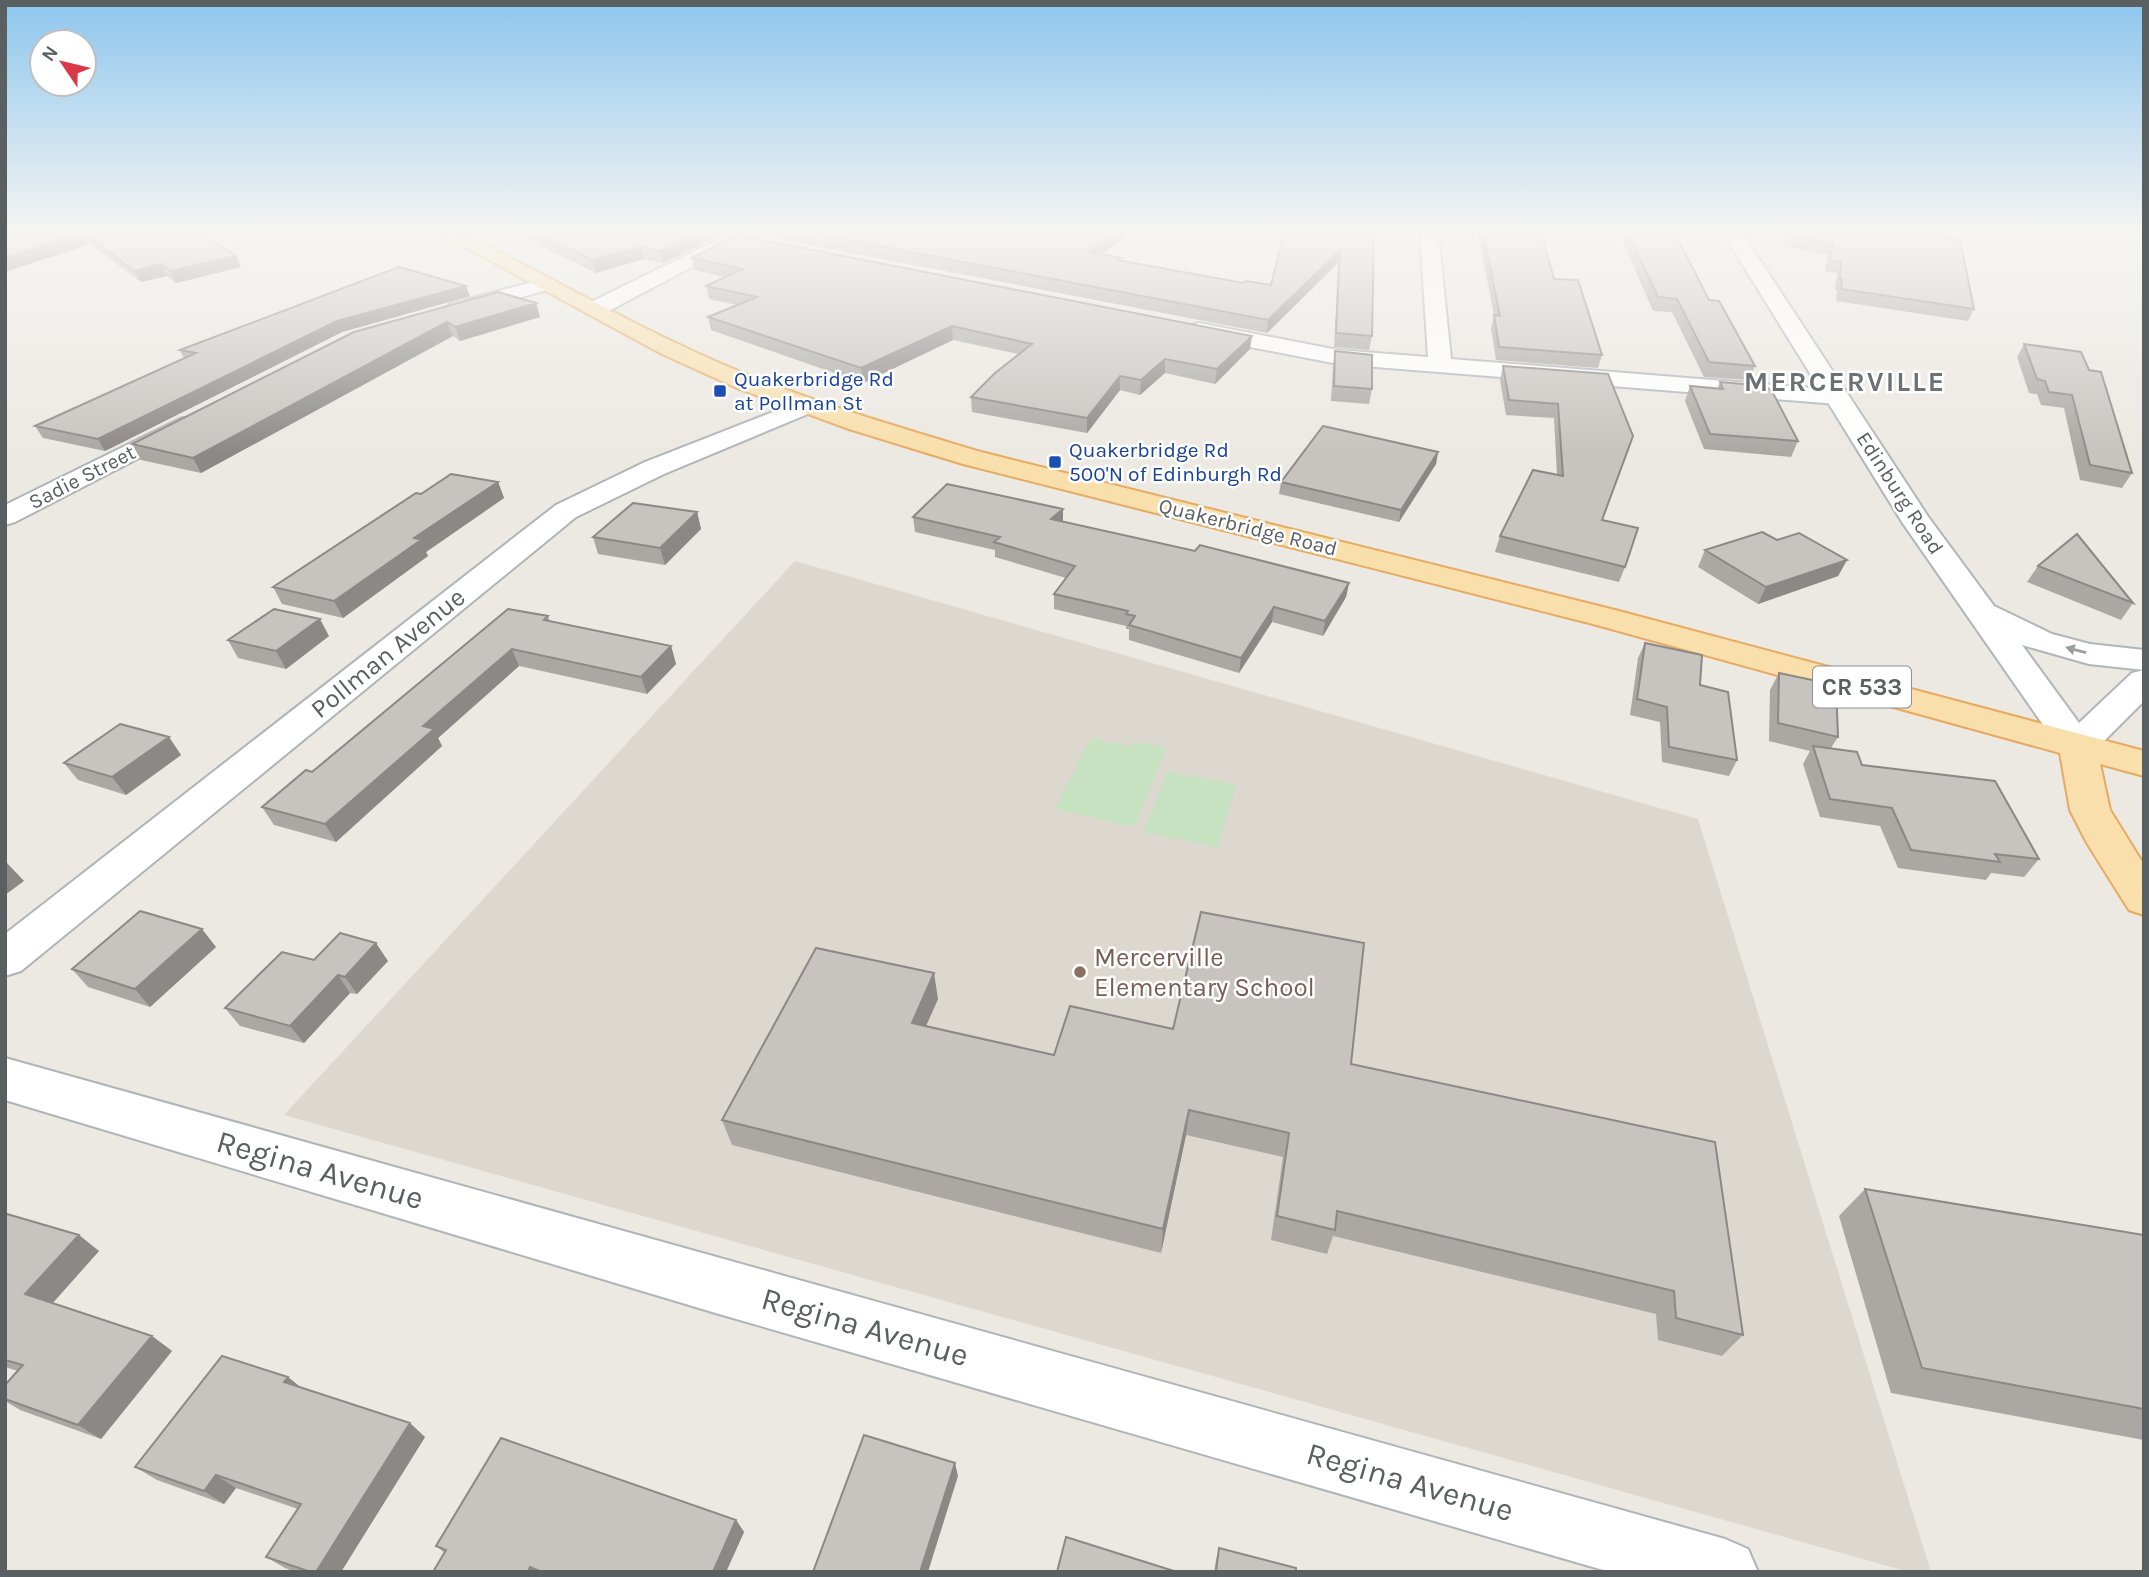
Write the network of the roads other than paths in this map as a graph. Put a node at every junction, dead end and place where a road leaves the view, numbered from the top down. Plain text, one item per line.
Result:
1 (466, 307) edge
2 (590, 307) edge
3 (600, 307) edge
4 (1435, 307) edge
5 (1779, 307) edge
6 (595, 309) junction
7 (429, 317) edge
8 (1174, 325) edge
9 (1440, 365) junction
10 (1836, 397) junction
11 (806, 406) junction
12 (203, 415) edge
13 (5, 516) edge
14 (1980, 611) junction
15 (2144, 660) edge
16 (2144, 681) edge
17 (2077, 746) junction
18 (2144, 764) edge
19 (2144, 899) edge
20 (5, 959) edge
21 (5, 1079) edge
22 (1725, 1572) edge

1 - 7 street
2 - 6 main road, Quakerbridge Road / CR 533
3 - 6 street
4 - 9 street
5 - 10 street, Edinburg Road
6 - 11 main road, Quakerbridge Road / CR 533
8 - 9 street
9 - 10 street
10 - 14 street, Edinburg Road
11 - 17 main road, Quakerbridge Road / CR 533
11 - 20 street, Pollman Avenue
12 - 13 street, Sadie Street
15 -> 14 street
14 - 17 street, Edinburg Road
16 - 17 street
17 - 18 main road, CR 533
17 - 19 main road
21 - 22 street, Regina Avenue

